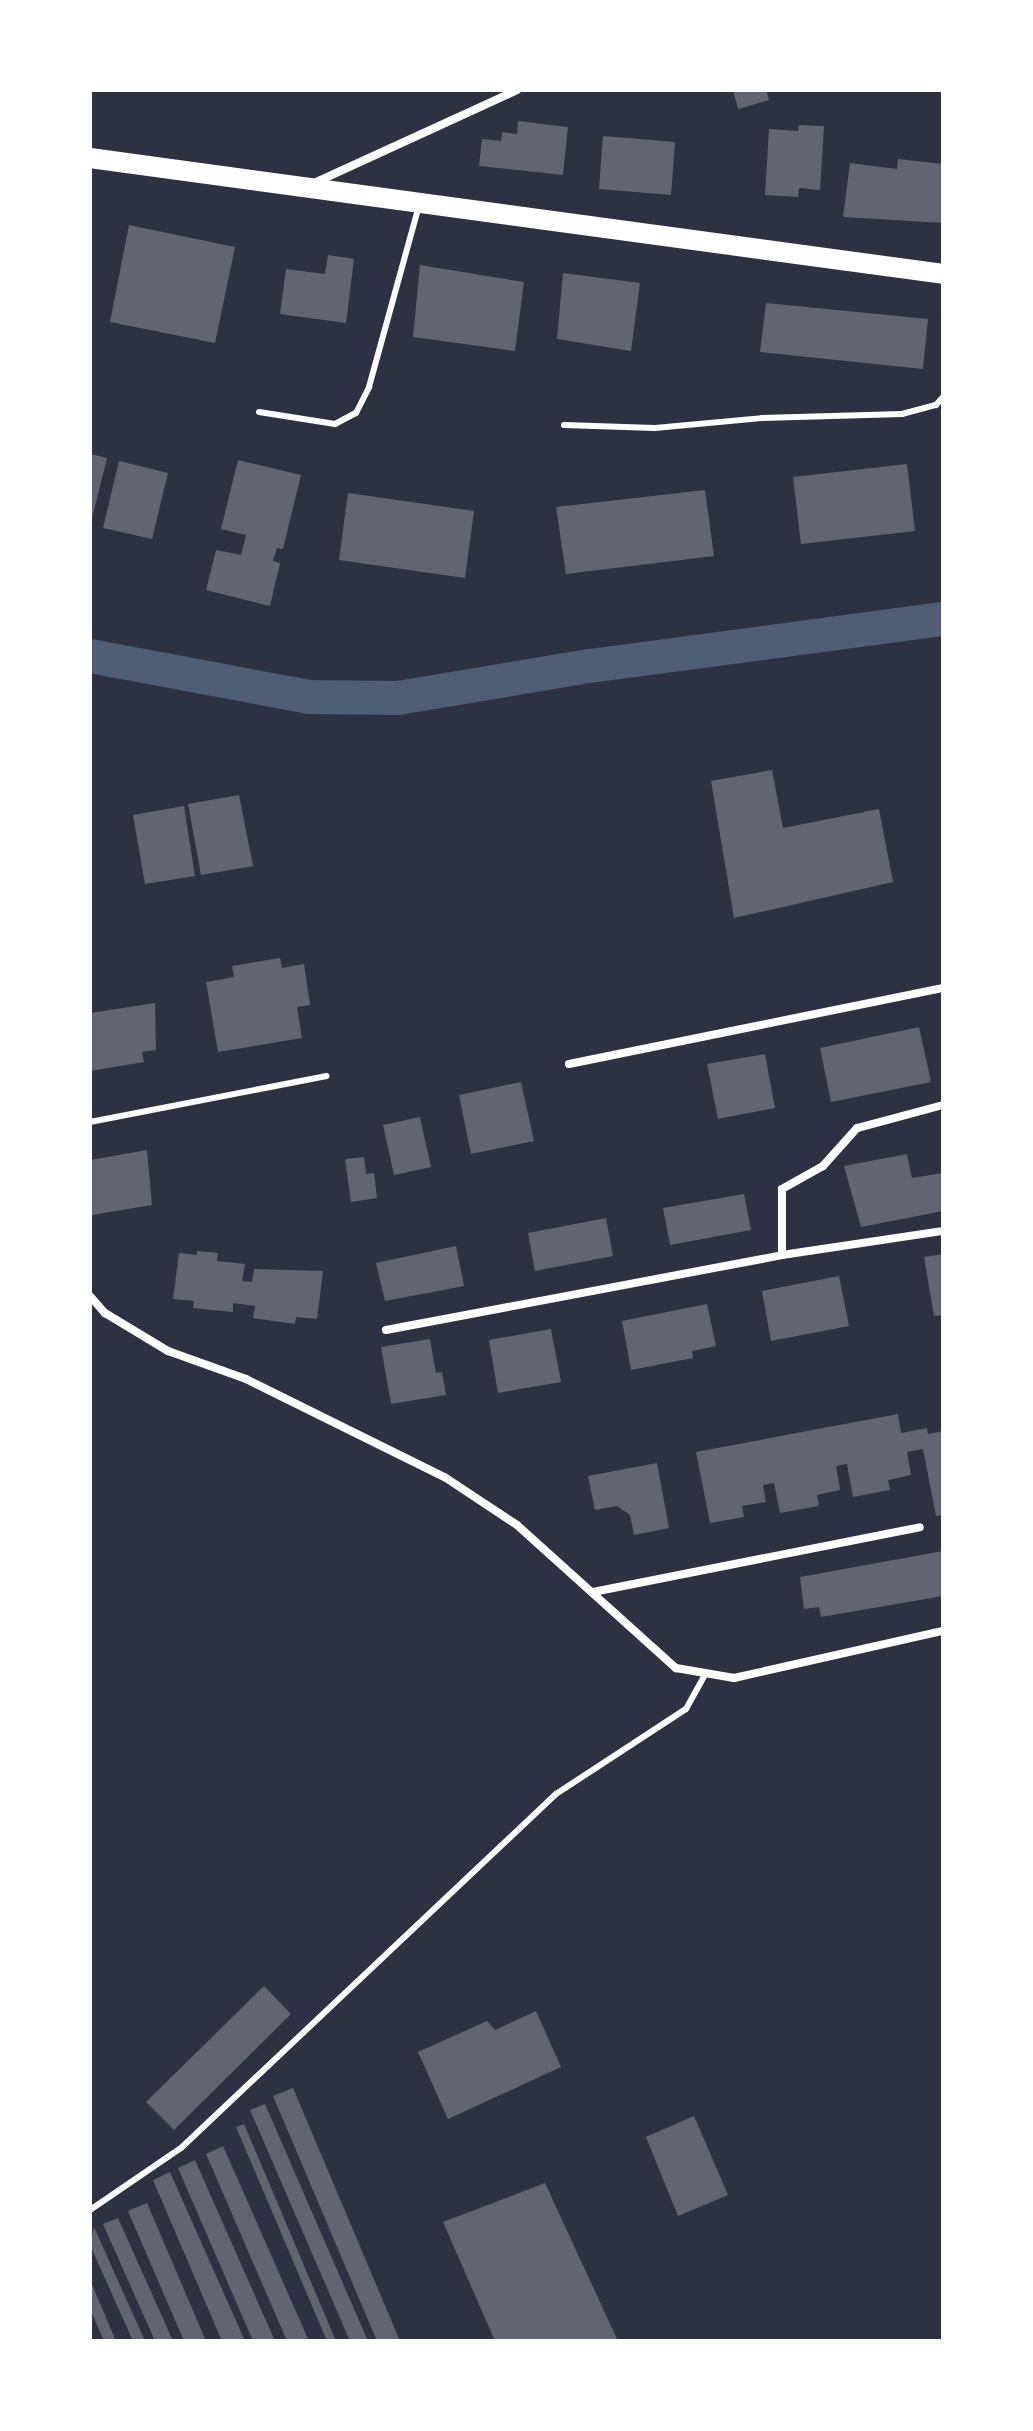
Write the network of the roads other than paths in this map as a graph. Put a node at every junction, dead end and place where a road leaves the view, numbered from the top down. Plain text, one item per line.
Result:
1 (517, 90) edge
2 (90, 158) edge
3 (304, 188) junction
4 (420, 202) junction
5 (943, 274) edge
6 (943, 397) edge
7 (259, 412) dead end
8 (564, 425) dead end
9 (943, 988) edge
10 (569, 1064) dead end
11 (327, 1076) dead end
12 (943, 1105) edge
13 (90, 1122) edge
14 (943, 1231) edge
15 (782, 1255) junction
16 (90, 1296) edge
17 (386, 1330) dead end
18 (920, 1527) dead end
19 (593, 1592) junction
20 (943, 1631) edge
21 (704, 1676) junction
22 (90, 2210) edge

1 - 3 street
2 - 3 main road
3 - 4 main road
4 - 5 main road
4 - 7 lane
6 - 8 lane
9 - 10 street
11 - 13 lane
12 - 15 street
14 - 15 street
15 - 17 street
16 - 19 street
18 - 19 street
19 - 21 street
20 - 21 street
21 - 22 lane

